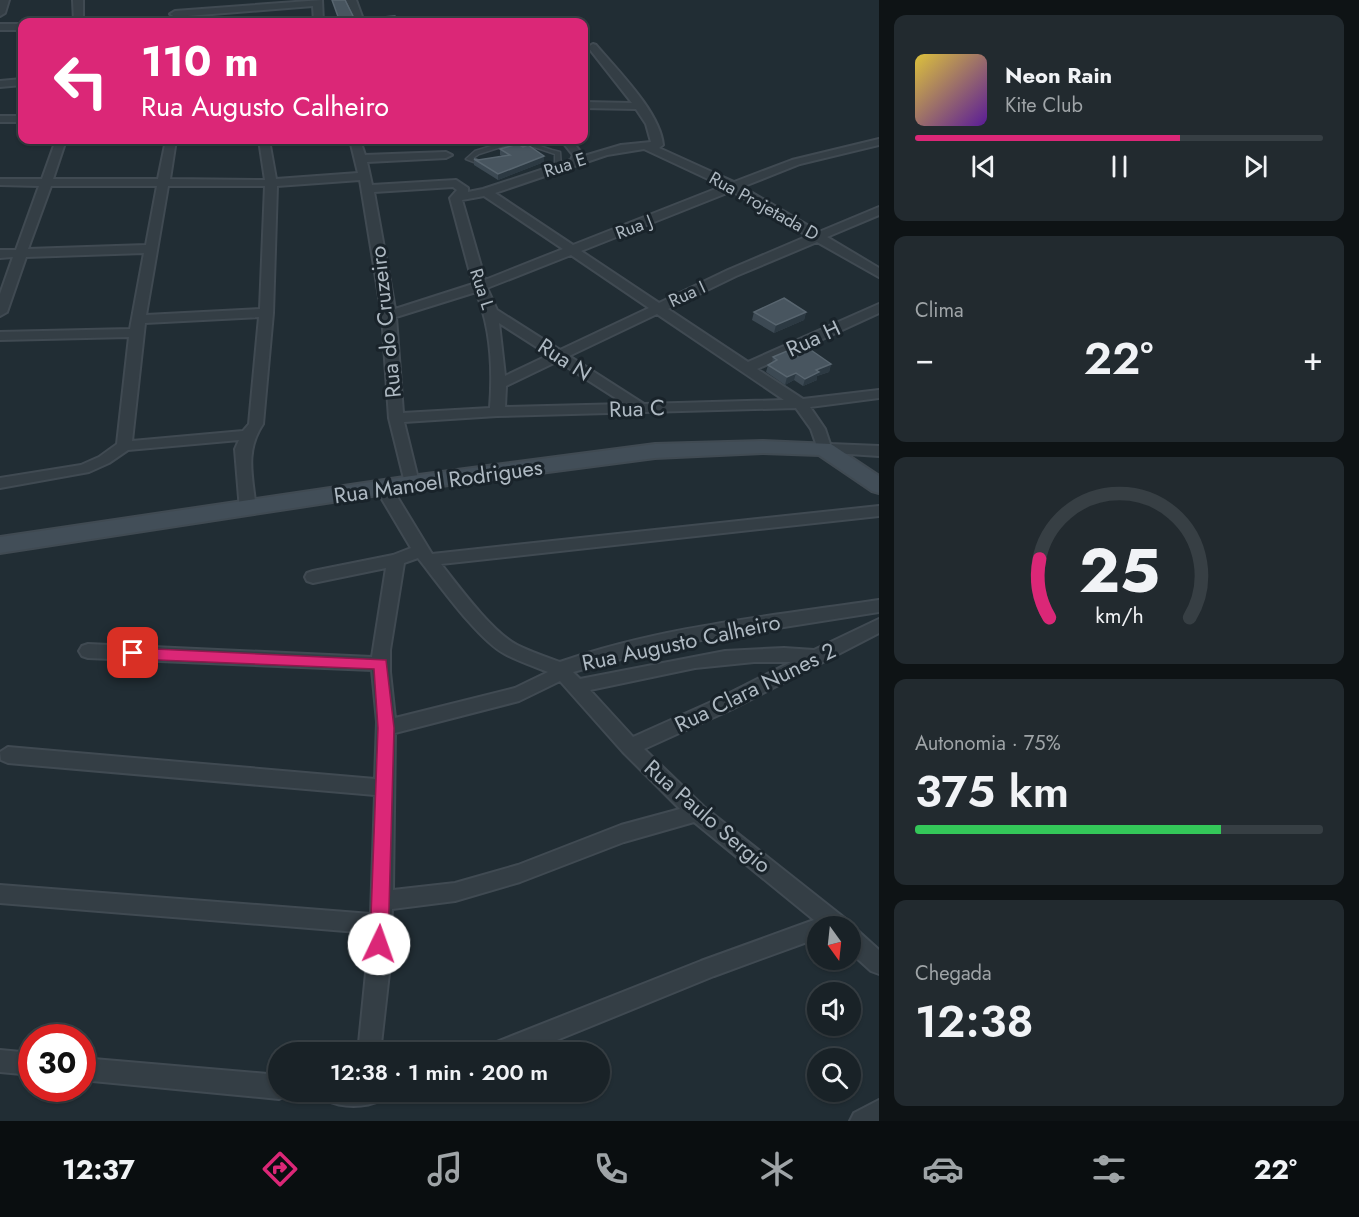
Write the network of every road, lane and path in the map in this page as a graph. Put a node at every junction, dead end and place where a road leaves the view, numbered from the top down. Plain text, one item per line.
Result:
1 (4, 0) edge
2 (78, 0) edge
3 (351, 0) edge
4 (317, 1) edge
5 (244, 4) edge
6 (0, 13) edge
7 (175, 16) edge
8 (79, 18) edge
9 (319, 18) edge
10 (358, 18) edge
11 (0, 27) edge
12 (18, 27) edge
13 (592, 47) dead end
14 (18, 82) edge
15 (0, 84) edge
16 (588, 105) edge
17 (638, 105) junction
18 (0, 119) edge
19 (18, 119) edge
20 (879, 142) edge
21 (60, 144) edge
22 (170, 144) edge
23 (265, 144) edge
24 (356, 144) edge
25 (569, 144) edge
26 (646, 146) junction
27 (446, 155) dead end
28 (361, 159) junction
29 (576, 161) junction
30 (479, 162) edge
31 (558, 167) junction
32 (0, 182) edge
33 (47, 182) junction
34 (271, 183) junction
35 (366, 183) junction
36 (164, 184) junction
37 (734, 187) junction
38 (486, 192) junction
39 (456, 198) junction
40 (879, 211) edge
41 (818, 236) junction
42 (151, 249) junction
43 (572, 251) junction
44 (20, 253) junction
45 (0, 254) edge
46 (879, 273) edge
47 (480, 286) junction
48 (658, 308) junction
49 (879, 308) edge
50 (0, 312) edge
51 (491, 312) junction
52 (266, 313) junction
53 (389, 315) junction
54 (138, 319) junction
55 (136, 333) junction
56 (0, 336) edge
57 (559, 355) junction
58 (747, 368) junction
59 (499, 384) junction
60 (879, 394) edge
61 (800, 404) junction
62 (639, 407) junction
63 (497, 412) junction
64 (396, 418) junction
65 (248, 435) junction
66 (124, 446) junction
67 (824, 449) junction
68 (879, 451) edge
69 (0, 483) edge
70 (411, 483) junction
71 (879, 486) edge
72 (384, 489) junction
73 (248, 510) junction
74 (879, 511) edge
75 (0, 545) edge
76 (425, 555) junction
77 (396, 560) junction
78 (314, 577) dead end
79 (879, 606) edge
80 (879, 625) edge
81 (88, 651) dead end
82 (814, 657) junction
83 (381, 664) junction
84 (561, 670) junction
85 (578, 686) junction
86 (386, 728) junction
87 (630, 747) junction
88 (8, 755) dead end
89 (385, 789) junction
90 (697, 813) junction
91 (0, 894) edge
92 (381, 902) junction
93 (815, 916) edge
94 (381, 924) junction
95 (807, 933) edge
96 (861, 947) edge
97 (878, 961) edge
98 (371, 1042) edge
99 (525, 1042) edge
100 (0, 1061) edge
101 (18, 1063) edge
102 (96, 1070) edge
103 (268, 1086) edge
104 (879, 1113) edge
105 (862, 1121) edge

1 - 6 street
2 - 8 street
3 - 10 street
4 - 5 street
4 - 9 street
5 - 7 street
11 - 12 street
13 - 17 street
14 - 15 street
16 - 17 street
17 - 26 street
18 - 19 street
20 - 37 street, Rua J
21 - 33 street
22 - 36 street
23 - 34 street
24 - 28 street, Rua do Cruzeiro
25 - 29 street
26 - 29 street, Rua E
26 - 37 street, Rua Projetada D
27 - 28 street
28 - 35 street, Rua do Cruzeiro
29 - 31 street, Rua E
30 - 31 lane
31 - 38 street, Rua E
32 - 33 street
33 - 36 street
33 - 44 street
34 - 35 street
34 - 36 street
34 - 52 street
35 - 39 street, Rua L
35 - 53 street, Rua do Cruzeiro
36 - 42 street
37 - 41 street, Rua Projetada D
37 - 43 street, Rua J
38 - 39 street
38 - 43 street
39 - 47 street, Rua L
40 - 41 street, Rua I
41 - 46 street, Rua Projetada D
41 - 48 street, Rua I
42 - 44 street
42 - 54 street
43 - 47 street, Rua J
43 - 48 street
44 - 45 street
44 - 50 street
47 - 51 street, Rua L
47 - 53 street, Rua J
48 - 57 street, Rua I
48 - 58 street
49 - 58 street, Rua H
51 - 57 street, Rua N
51 - 59 street, Rua L
52 - 54 street
52 - 65 street
53 - 64 street, Rua do Cruzeiro
54 - 55 street
55 - 56 street
55 - 66 street
57 - 59 street, Rua I
57 - 62 street, Rua N
58 - 61 street
59 - 63 street, Rua L
60 - 61 street, Rua C
61 - 62 street, Rua C
61 - 67 street
62 - 63 street, Rua C
63 - 64 street, Rua C
64 - 70 street, Rua do Cruzeiro
65 - 66 street
65 - 73 street
66 - 69 street
67 - 68 street, Rua Manoel Rodrigues
67 - 70 street, Rua Manoel Rodrigues
67 - 71 street
70 - 72 street, Rua Manoel Rodrigues
72 - 73 street, Rua Manoel Rodrigues
72 - 76 street
73 - 75 street, Rua Manoel Rodrigues
74 - 76 street
76 - 77 street
76 - 84 street
77 - 78 street
77 - 83 street
79 - 84 street, Rua Augusto Calheiro
80 - 82 street, Rua Clara Nunes 2
81 - 83 street
82 - 85 street
82 - 87 street, Rua Clara Nunes 2
83 - 86 street
84 - 85 street, Rua Paulo Sergio
84 - 86 street, Rua Augusto Calheiro
85 - 87 street, Rua Paulo Sergio
86 - 89 street
87 - 90 street, Rua Paulo Sergio
88 - 89 street
89 - 92 street
90 - 92 street
90 - 93 street, Rua Paulo Sergio
91 - 94 street
92 - 94 street
94 - 98 street
95 - 99 street
96 - 97 street
100 - 101 street
102 - 103 street
104 - 105 street

